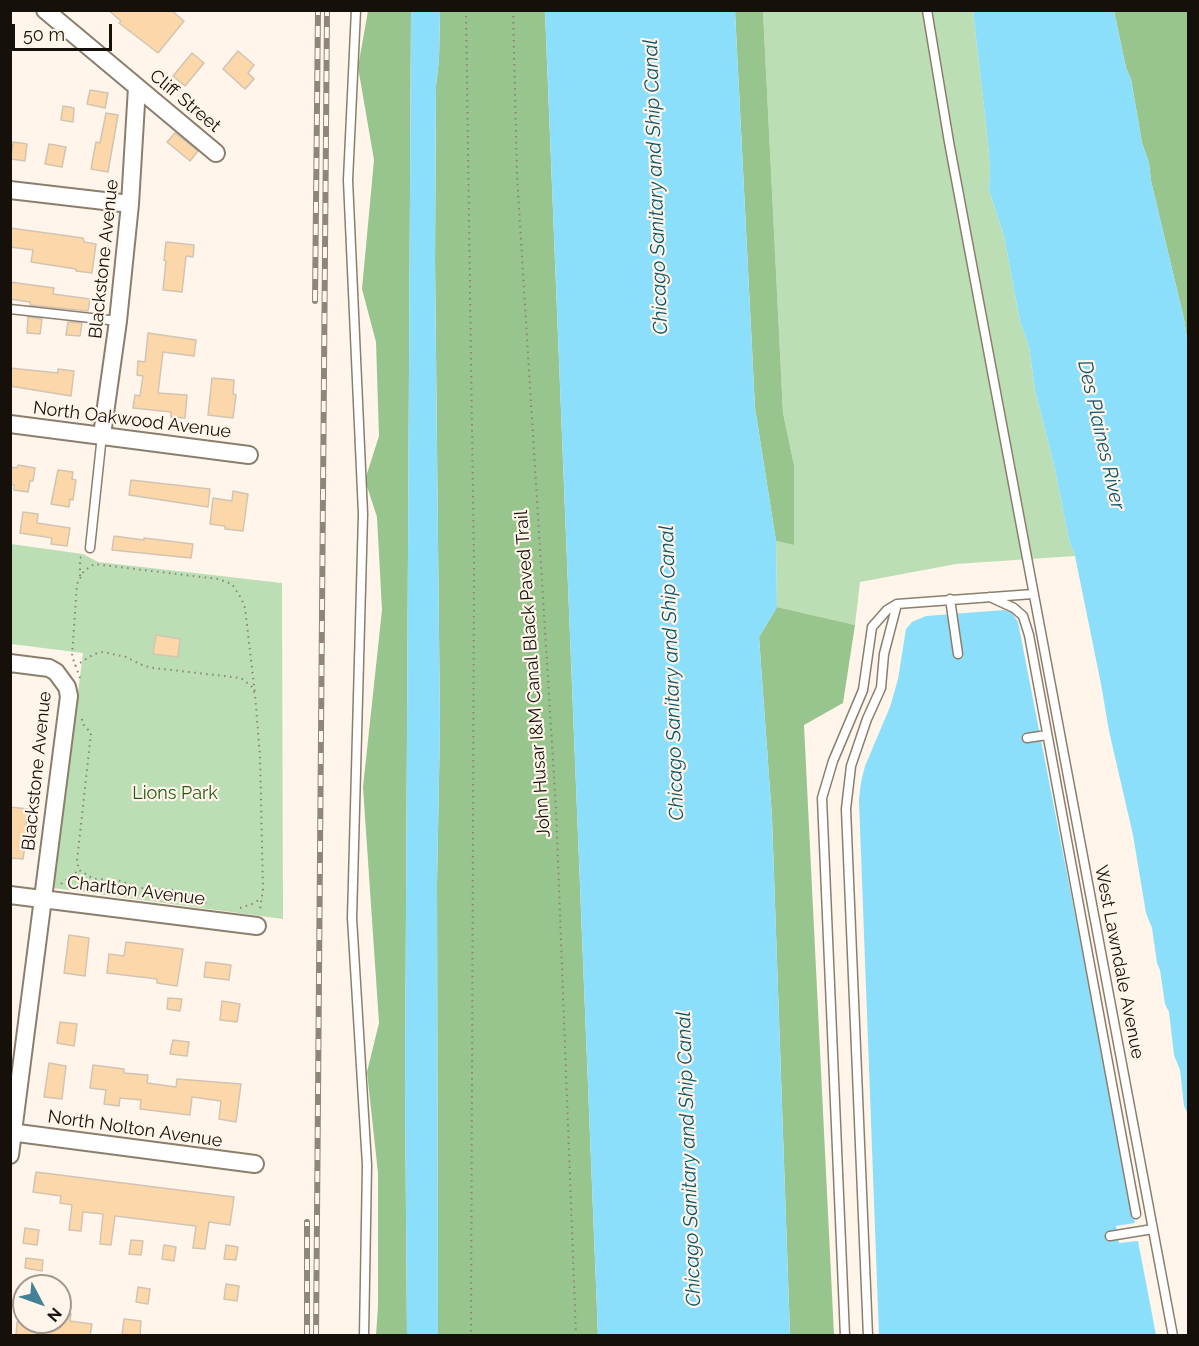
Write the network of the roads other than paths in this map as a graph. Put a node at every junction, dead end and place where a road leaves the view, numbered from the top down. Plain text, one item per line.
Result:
1 (45, 10) edge
2 (356, 10) edge
3 (927, 10) edge
4 (137, 87) junction
5 (216, 153) dead end
6 (10, 190) edge
7 (130, 204) junction
8 (10, 309) edge
9 (118, 321) junction
10 (10, 424) edge
11 (102, 435) junction
12 (249, 455) dead end
13 (90, 548) road end
14 (1033, 594) junction
15 (990, 596) junction
16 (950, 599) junction
17 (897, 604) junction
18 (958, 654) dead end
19 (10, 663) edge
20 (1047, 735) junction
21 (1027, 738) dead end
22 (43, 894) junction
23 (10, 895) edge
24 (257, 926) road end
25 (12, 1132) edge
26 (10, 1155) edge
27 (255, 1164) dead end
28 (1136, 1214) dead end
29 (1153, 1229) junction
30 (1110, 1236) dead end
31 (364, 1335) edge
32 (845, 1335) edge
33 (868, 1335) edge
34 (1173, 1335) edge

1 - 4 street, Cliff Street
2 - 31 lane
3 - 14 lane, West Lawndale Avenue
4 - 5 street, Cliff Street
4 - 7 street, Blackstone Avenue
6 - 7 street
7 - 9 street, Blackstone Avenue
8 - 9 lane
9 - 11 street, Blackstone Avenue
10 - 11 street, North Oakwood Avenue
11 - 12 street, North Oakwood Avenue
11 - 13 lane
14 - 15 lane
14 - 29 lane, West Lawndale Avenue
15 - 16 lane
15 - 20 lane
16 - 17 lane
16 - 18 lane
17 - 32 lane
17 - 33 lane
19 - 22 street, Blackstone Avenue
20 - 21 lane
20 - 28 lane
22 - 23 street, Charlton Avenue
22 - 24 street, Charlton Avenue
22 - 25 street, Blackstone Avenue
25 - 26 street, Blackstone Avenue
25 - 27 street, North Nolton Avenue
29 - 30 lane
29 - 34 lane, West Lawndale Avenue

